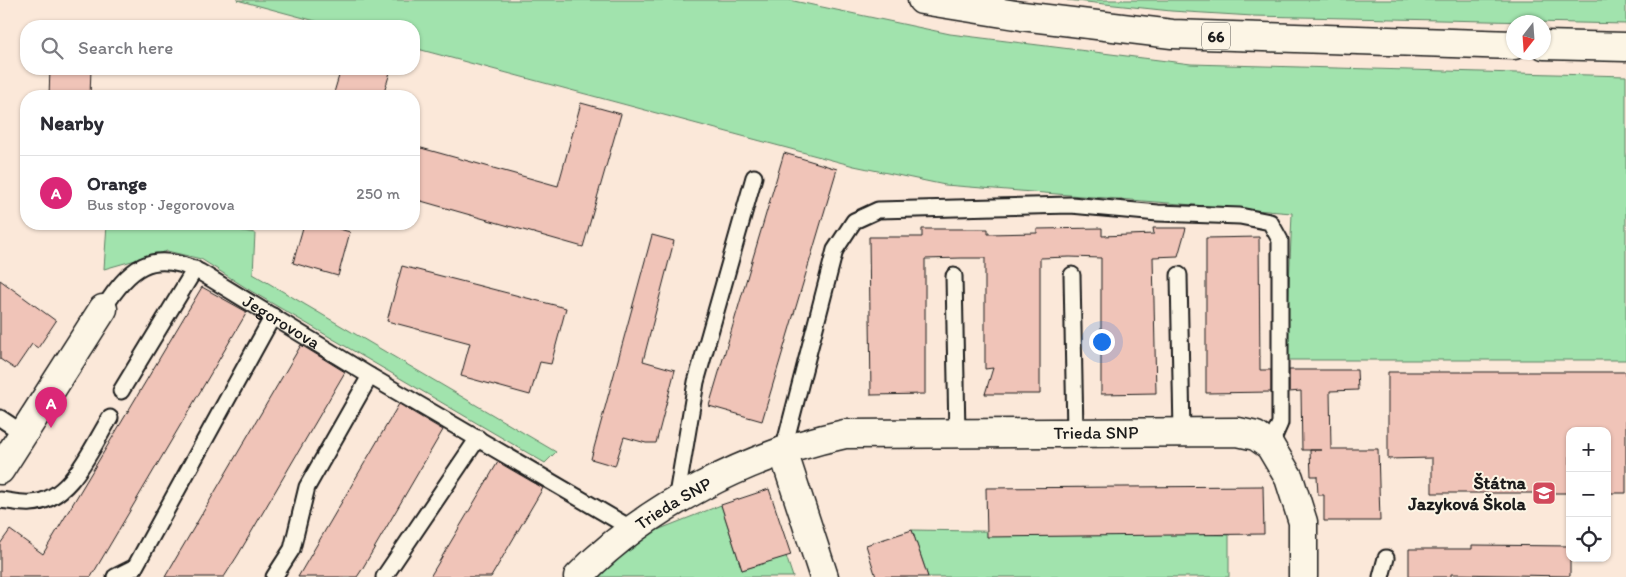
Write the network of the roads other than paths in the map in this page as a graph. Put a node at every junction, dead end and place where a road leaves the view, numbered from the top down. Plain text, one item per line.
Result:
1 (922, 0) edge
2 (1506, 44) edge
3 (1551, 45) edge
4 (1626, 47) edge
5 (754, 177) dead end
6 (195, 269) junction
7 (1072, 275) dead end
8 (1179, 275) dead end
9 (954, 276) dead end
10 (103, 310) joint
11 (274, 316) junction
12 (370, 376) junction
13 (121, 391) dead end
14 (0, 418) edge
15 (110, 418) dead end
16 (1075, 433) junction
17 (1182, 433) junction
18 (24, 434) junction
19 (957, 434) junction
20 (478, 438) junction
21 (1270, 446) junction
22 (783, 451) junction
23 (0, 470) edge
24 (0, 500) edge
25 (676, 501) junction
26 (632, 529) junction
27 (1386, 558) dead end
28 (114, 577) edge
29 (274, 577) edge
30 (384, 577) edge
31 (578, 577) edge
32 (824, 577) edge
33 (1303, 577) edge
34 (1381, 577) edge

1 - 2 street, 66
3 - 4 street
5 - 25 lane
6 - 10 lane, Jegorovova
6 - 11 lane, Jegorovova
6 - 13 lane
7 - 16 lane
8 - 17 lane
9 - 19 lane
10 - 18 street, Jegorovova
11 - 12 lane, Jegorovova
11 - 28 lane
12 - 20 lane, Jegorovova
12 - 29 lane
14 - 18 lane
15 - 24 lane
16 - 17 street, Trieda SNP
16 - 19 street, Trieda SNP
17 - 21 street, Trieda SNP
18 - 23 street, Jegorovova
19 - 22 street, Trieda SNP
20 - 26 lane, Jegorovova
20 - 30 lane
21 - 22 lane
21 - 33 street
22 - 25 street, Trieda SNP
22 - 32 street
25 - 26 street, Trieda SNP
26 - 31 street, Trieda SNP
27 - 34 lane

